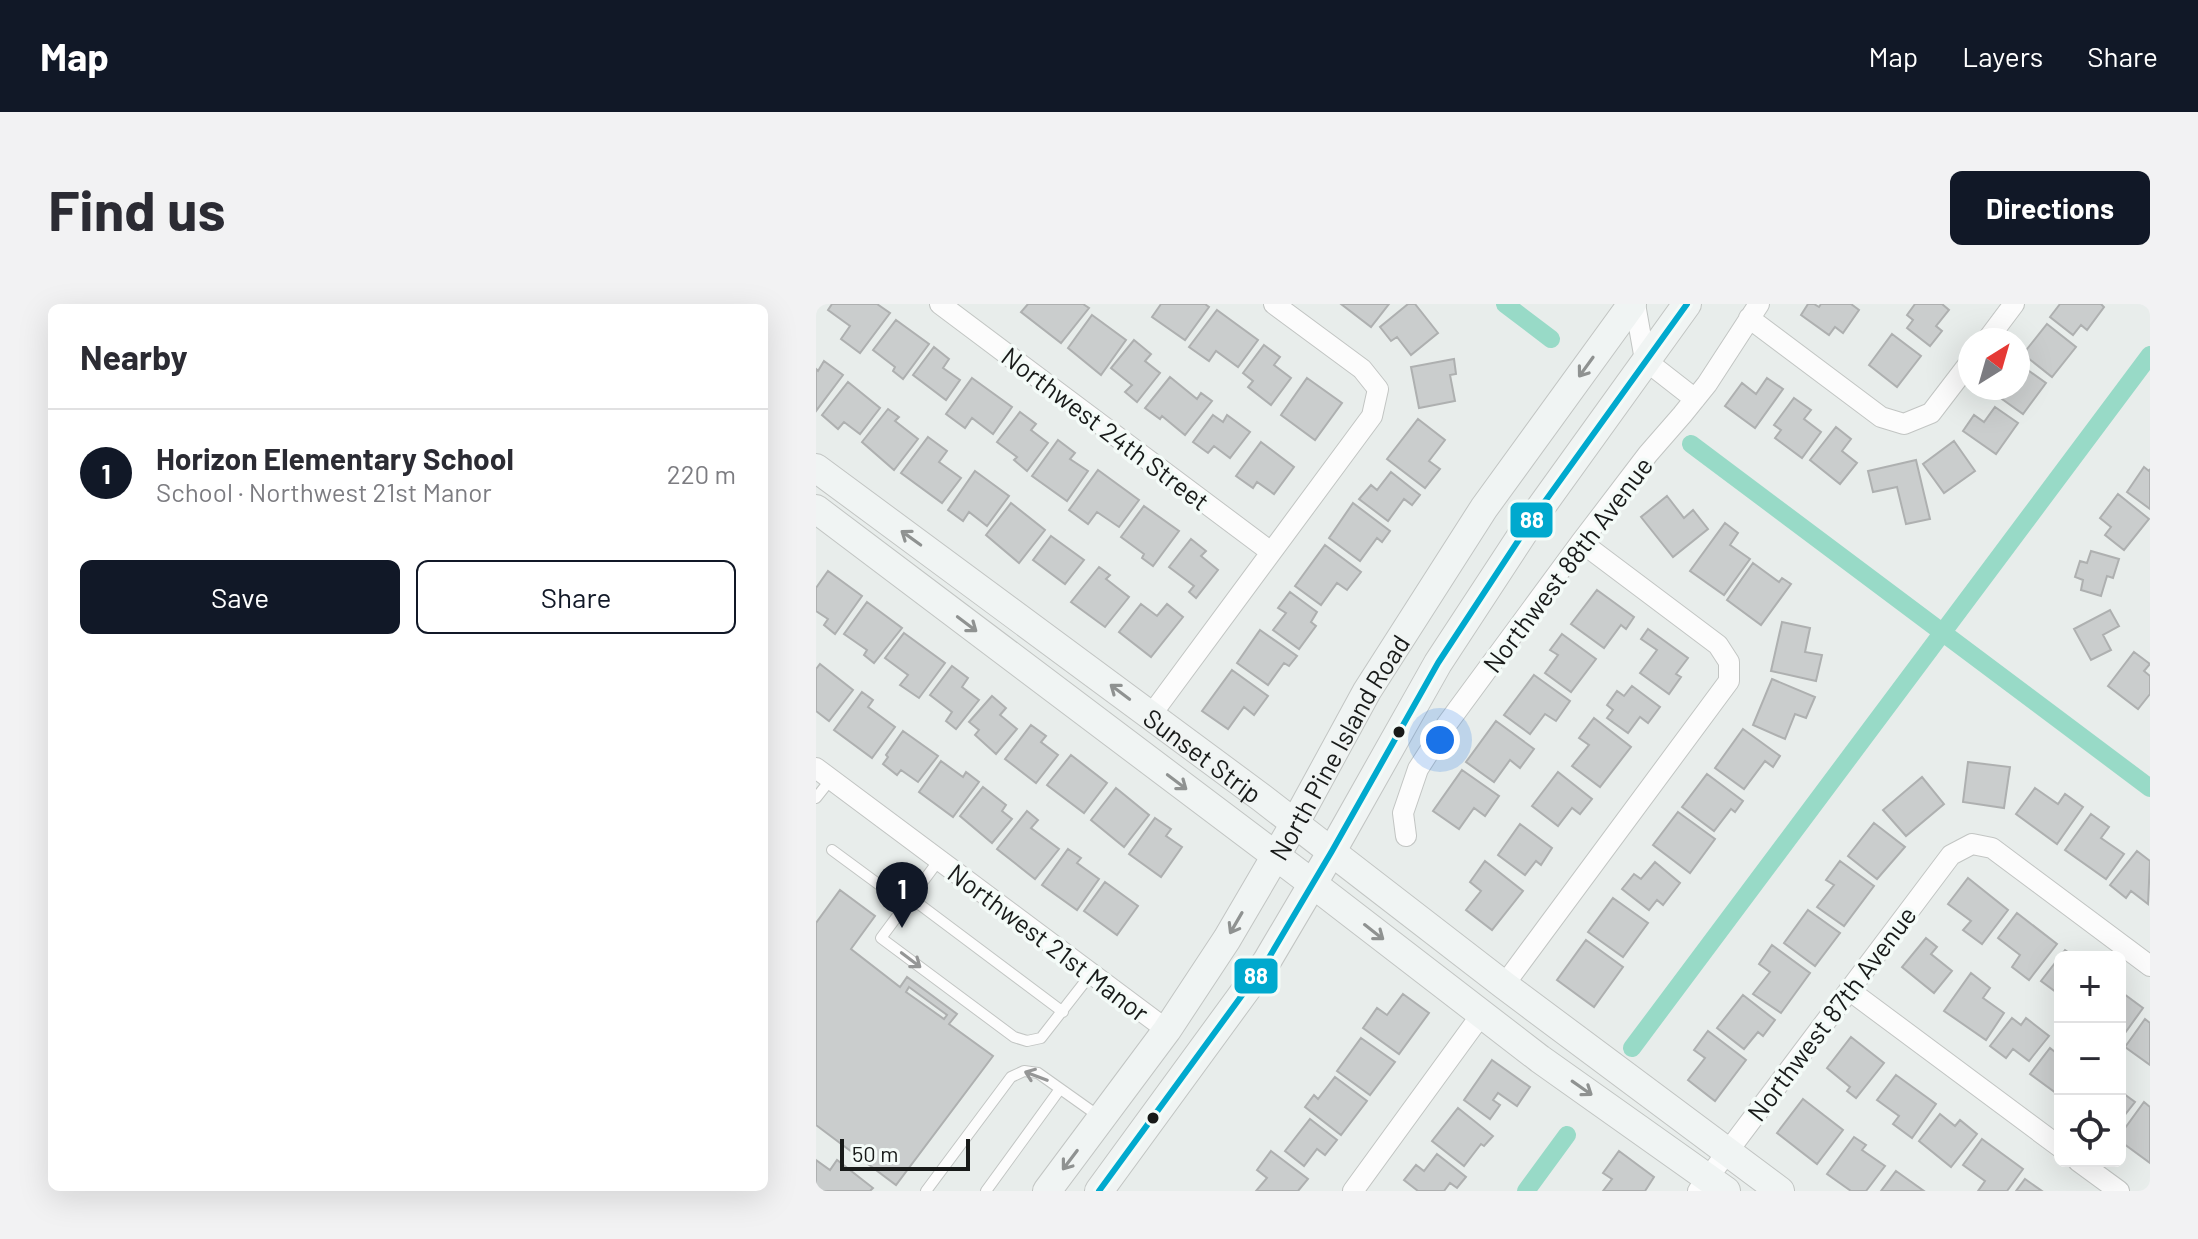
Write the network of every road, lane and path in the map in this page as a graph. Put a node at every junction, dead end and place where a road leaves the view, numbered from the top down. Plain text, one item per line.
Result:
1 (940, 304) edge
2 (1274, 304) edge
3 (1634, 304) edge
4 (1687, 304) edge
5 (2014, 304) edge
6 (1754, 311) edge
7 (1996, 328) edge
8 (1645, 360) junction
9 (1958, 378) edge
10 (1695, 399) junction
11 (816, 468) edge
12 (816, 509) edge
13 (1581, 542) junction
14 (1271, 552) junction
15 (1151, 715) junction
16 (824, 774) edge
17 (816, 798) edge
18 (1295, 823) junction
19 (1406, 836) dead end
20 (832, 850) dead end
21 (1332, 851) junction
22 (1275, 856) junction
23 (939, 860) junction
24 (1313, 884) junction
25 (911, 898) junction
26 (2150, 966) edge
27 (1091, 974) junction
28 (1504, 985) junction
29 (1849, 990) junction
30 (1063, 1012) junction
31 (1481, 1015) junction
32 (1167, 1030) junction
33 (1060, 1089) junction
34 (1101, 1118) junction
35 (2054, 1143) edge
36 (1727, 1151) junction
37 (2086, 1167) edge
38 (1711, 1187) edge
39 (926, 1191) edge
40 (986, 1191) edge
41 (1047, 1191) edge
42 (1099, 1191) edge
43 (1353, 1191) edge
44 (1780, 1191) edge
45 (2119, 1191) edge

1 - 14 street, Northwest 24th Street
2 - 14 street
3 - 8 street
3 -> 18 street, North Pine Island Road
4 - 8 street, North Pine Island Road
5 - 7 street
6 - 9 street
6 - 10 street, Northwest 88th Avenue
8 - 10 street
8 - 21 street, North Pine Island Road
10 - 13 street, Northwest 88th Avenue
15 -> 11 street, Sunset Strip
12 -> 22 street, Sunset Strip
13 - 19 street, Northwest 88th Avenue
13 - 28 street
14 - 15 street
15 - 18 street, Sunset Strip
16 - 17 lane
16 - 23 street, Northwest 21st Manor
18 - 21 street, Sunset Strip
18 - 22 street, North Pine Island Road
20 - 25 lane
21 - 24 street, North Pine Island Road
21 - 28 street, Sunset Strip
22 - 24 street, Sunset Strip
22 -> 32 street, North Pine Island Road
23 - 25 lane
23 - 27 street, Northwest 21st Manor
24 -> 31 street, Sunset Strip
24 - 42 street, North Pine Island Road
25 - 30 lane
25 -> 30 lane
26 - 29 street, Northwest 87th Avenue
27 - 30 lane
27 - 32 street, Northwest 21st Manor
28 - 36 street, Sunset Strip
29 - 35 street
29 - 36 street, Northwest 87th Avenue
31 -> 38 street, Sunset Strip
31 - 43 street
32 - 34 street, North Pine Island Road
33 - 34 lane
33 -> 39 lane
33 - 40 lane
34 -> 41 street, North Pine Island Road
36 - 38 street, Northwest 87th Avenue
36 - 44 street, Sunset Strip
37 - 45 street

